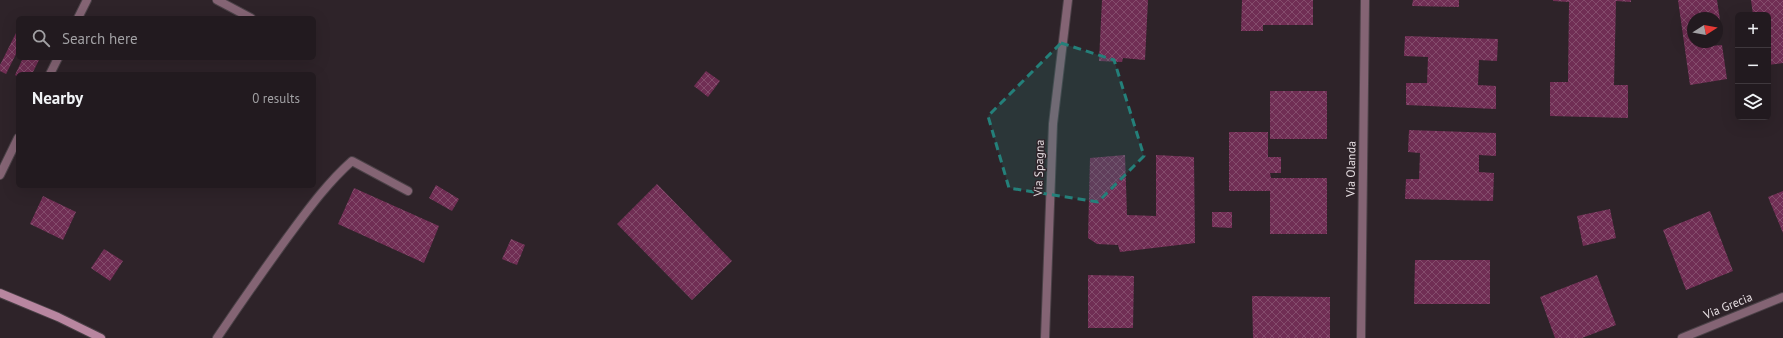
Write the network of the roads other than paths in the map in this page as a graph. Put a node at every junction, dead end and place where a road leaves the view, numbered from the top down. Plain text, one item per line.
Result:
1 (86, 0) edge
2 (217, 0) edge
3 (1068, 0) edge
4 (1365, 0) edge
5 (79, 16) edge
6 (247, 16) edge
7 (57, 60) edge
8 (51, 72) edge
9 (16, 142) edge
10 (0, 175) edge
11 (408, 190) dead end
12 (0, 293) edge
13 (1783, 296) edge
14 (101, 338) edge
15 (217, 338) edge
16 (1046, 338) edge
17 (1361, 338) edge
18 (1682, 338) edge

1 - 5 street
2 - 6 street
3 - 16 street, Via Spagna
4 - 17 street, Via Olanda
7 - 8 street
9 - 10 street
11 - 15 street
12 - 14 main road
13 - 18 street, Via Grecia

